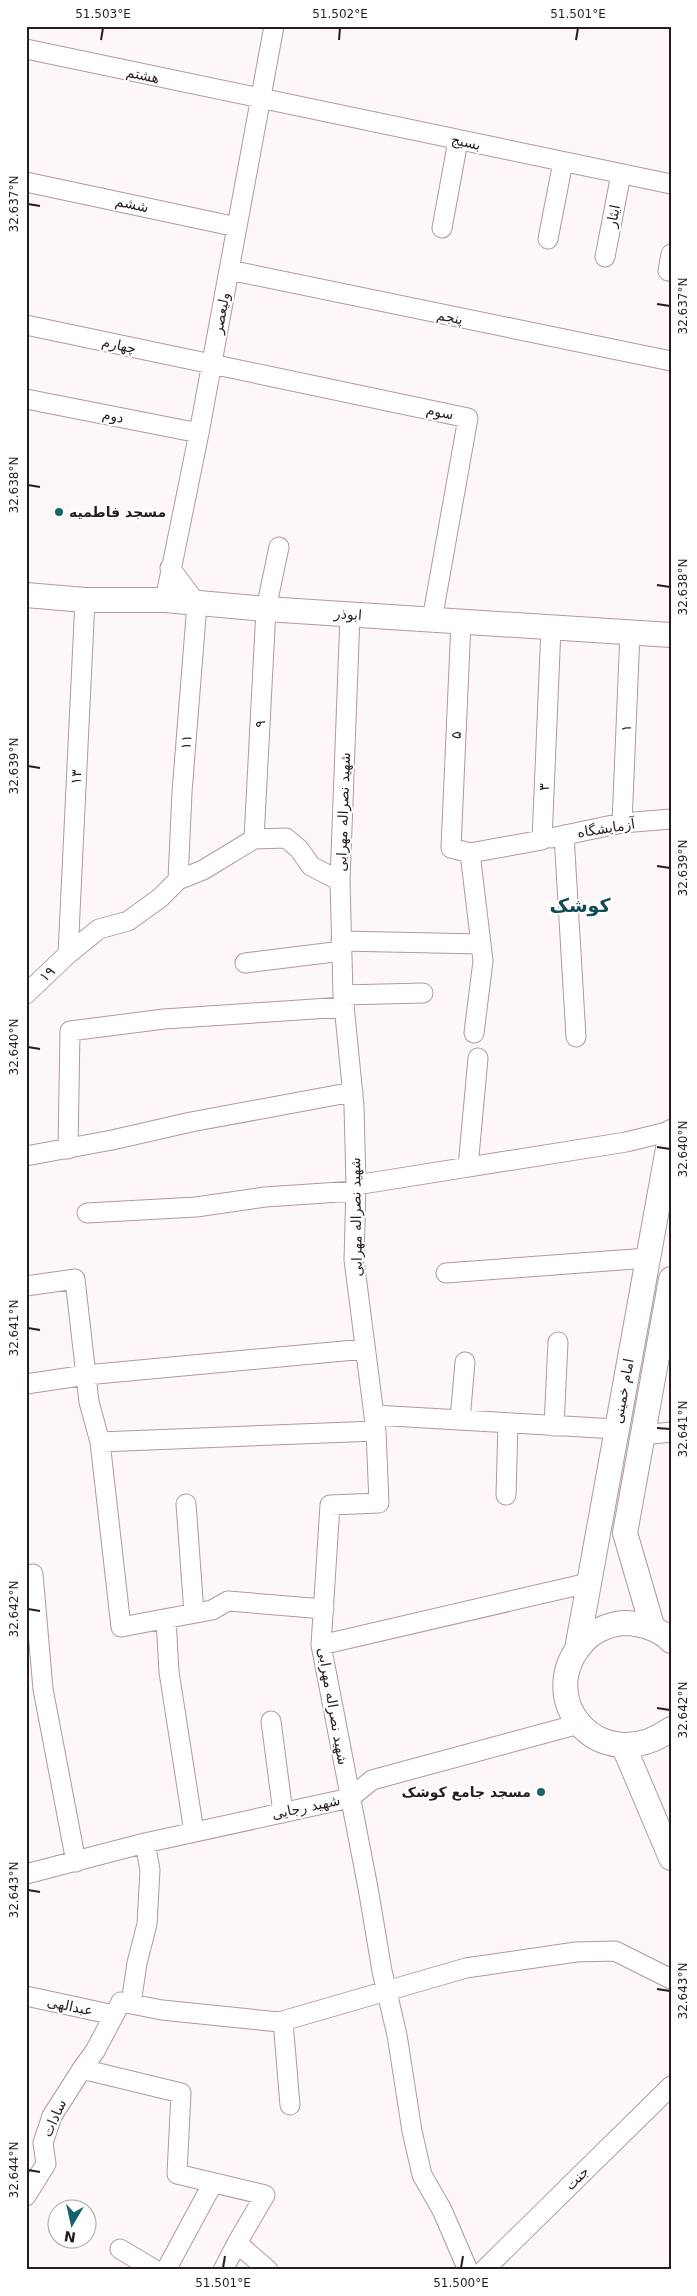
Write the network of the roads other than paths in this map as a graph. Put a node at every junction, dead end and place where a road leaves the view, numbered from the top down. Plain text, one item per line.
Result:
1 (274, 26) edge
2 (26, 49) edge
3 (260, 100) junction
4 (458, 141) junction
5 (563, 162) junction
6 (621, 174) junction
7 (26, 182) edge
8 (671, 184) edge
9 (237, 227) junction
10 (442, 228) dead end
11 (548, 239) dead end
12 (605, 257) dead end
13 (229, 270) junction
14 (26, 325) edge
15 (671, 361) edge
16 (211, 366) junction
17 (26, 399) edge
18 (199, 433) junction
19 (279, 547) dead end
20 (170, 568) junction
21 (26, 595) edge
22 (85, 600) junction
23 (165, 600) junction
24 (197, 604) junction
25 (266, 609) junction
26 (350, 615) junction
27 (432, 620) junction
28 (461, 622) junction
29 (551, 628) junction
30 (630, 633) junction
31 (671, 635) edge
32 (671, 819) edge
33 (622, 823) junction
34 (564, 836) junction
35 (254, 839) junction
36 (542, 840) junction
37 (470, 854) junction
38 (178, 880) junction
39 (340, 881) junction
40 (481, 944) junction
41 (342, 946) junction
42 (68, 954) junction
43 (245, 963) dead end
44 (26, 994) edge
45 (423, 994) dead end
46 (344, 1001) junction
47 (474, 1033) dead end
48 (576, 1037) dead end
49 (478, 1058) dead end
50 (352, 1092) junction
51 (671, 1132) edge
52 (68, 1148) junction
53 (26, 1156) edge
54 (468, 1167) junction
55 (356, 1188) junction
56 (87, 1213) dead end
57 (648, 1258) junction
58 (446, 1273) dead end
59 (671, 1279) edge
60 (26, 1286) edge
61 (558, 1342) dead end
62 (365, 1349) junction
63 (465, 1362) dead end
64 (86, 1375) junction
65 (26, 1384) edge
66 (460, 1420) junction
67 (375, 1423) junction
68 (508, 1423) junction
69 (554, 1426) junction
70 (616, 1430) junction
71 (671, 1432) edge
72 (642, 1435) junction
73 (100, 1442) junction
74 (506, 1495) dead end
75 (186, 1504) dead end
76 (33, 1574) dead end
77 (588, 1583) junction
78 (324, 1608) junction
79 (194, 1613) junction
80 (166, 1619) junction
81 (662, 1635) edge
82 (320, 1645) junction
83 (576, 1649) junction
84 (272, 1721) dead end
85 (579, 1724) junction
86 (671, 1729) edge
87 (624, 1747) junction
88 (350, 1798) junction
89 (283, 1812) junction
90 (194, 1832) junction
91 (145, 1843) junction
92 (671, 1858) edge
93 (76, 1862) junction
94 (26, 1874) edge
95 (671, 1979) edge
96 (387, 1991) junction
97 (26, 1996) edge
98 (131, 2004) junction
99 (114, 2015) junction
100 (283, 2021) junction
101 (85, 2070) junction
102 (671, 2086) edge
103 (290, 2105) dead end
104 (213, 2183) junction
105 (26, 2196) edge
106 (237, 2243) junction
107 (120, 2249) dead end
108 (490, 2269) edge
109 (155, 2270) edge
110 (166, 2270) edge
111 (223, 2270) edge
112 (268, 2270) edge
113 (468, 2270) edge

1 - 3 street, ولیعصر
2 - 3 street, هشتم
3 - 4 street, بسیج
3 - 9 street, ولیعصر
4 - 5 street, بسیج
4 - 10 street
5 - 6 street, بسیج
5 - 11 street
6 - 8 street, بسیج
6 - 12 street, ایثار
7 - 9 street, ششم
9 - 13 street, ولیعصر
13 - 15 street, پنجم
13 - 16 street, ولیعصر
14 - 16 street, چهارم
16 - 18 street, ولیعصر
16 - 27 street, سوم
17 - 18 street, دوم
18 - 20 street, ولیعصر
19 - 25 street, ۹
20 - 23 street, ولیعصر
20 - 24 street
21 - 22 main road, ابوذر
22 - 23 main road, ابوذر
22 - 42 street, ۱۳
23 - 24 main road, ابوذر
24 - 25 main road, ابوذر
24 - 38 street, ۱۱
25 - 26 main road, ابوذر
25 - 35 street, ۹
26 - 27 main road, ابوذر
26 - 39 street, شهید نصراله مهرابی
27 - 28 main road, ابوذر
28 - 29 main road, ابوذر
28 - 37 street, ۵
29 - 30 main road, ابوذر
29 - 36 street, ۳
30 - 31 main road, ابوذر
30 - 33 street, ۱
32 - 33 street, آزمایشگاه
33 - 34 street, آزمایشگاه
34 - 36 street, آزمایشگاه
34 - 48 street
35 - 38 street
35 - 39 street
36 - 37 street
37 - 40 street
38 - 42 street, ۱۹
39 - 41 street, شهید نصراله مهرابی
40 - 41 street
40 - 47 street
41 - 43 street
41 - 46 street, شهید نصراله مهرابی
42 - 44 street, ۱۹
45 - 46 street
46 - 50 street, شهید نصراله مهرابی
46 - 52 street
49 - 54 street
50 - 52 street
50 - 55 street, شهید نصراله مهرابی
51 - 54 street
51 - 57 main road, امام خمینی
52 - 53 street
54 - 55 street
55 - 56 street
55 - 62 street, شهید نصراله مهرابی
57 - 58 street
57 - 70 main road, امام خمینی
59 - 72 main road, امام خمینی
60 - 64 street
61 - 69 street
62 - 64 street
62 - 67 street, شهید نصراله مهرابی
63 - 66 street
64 - 65 street
64 - 73 street
66 - 67 street
66 - 68 street
67 - 73 street
67 - 78 street, شهید نصراله مهرابی
68 - 69 street
68 - 74 street
69 - 70 street
70 - 77 main road, امام خمینی
71 - 72 street
72 - 81 main road, امام خمینی
73 - 80 street
75 - 79 street
76 - 93 street
77 - 82 street
77 - 83 main road, امام خمینی
78 - 79 street
78 - 82 street, شهید نصراله مهرابی
79 - 80 street
80 - 90 street
81 - 83 main road
82 - 88 street, شهید نصراله مهرابی
83 - 85 main road
84 - 89 street
85 - 87 main road
85 - 88 street, شهید رجایی
86 - 87 main road
87 - 92 main road
88 - 89 street, شهید رجایی
88 - 96 street, شهید نصراله مهرابی
89 - 90 street, شهید رجایی
90 - 91 street, شهید رجایی
91 - 93 street, شهید رجایی
91 - 98 street
93 - 94 street, شهید رجایی
95 - 96 street
96 - 100 street
96 - 113 street, شهید نصراله مهرابی
97 - 99 street, عبدالهی
98 - 99 street
98 - 100 street
99 - 101 street, سادات
100 - 103 street
101 - 104 street
101 - 105 street, سادات
102 - 108 street, جنت
104 - 106 street
104 - 110 street
106 - 111 street
106 - 112 street
107 - 109 street

